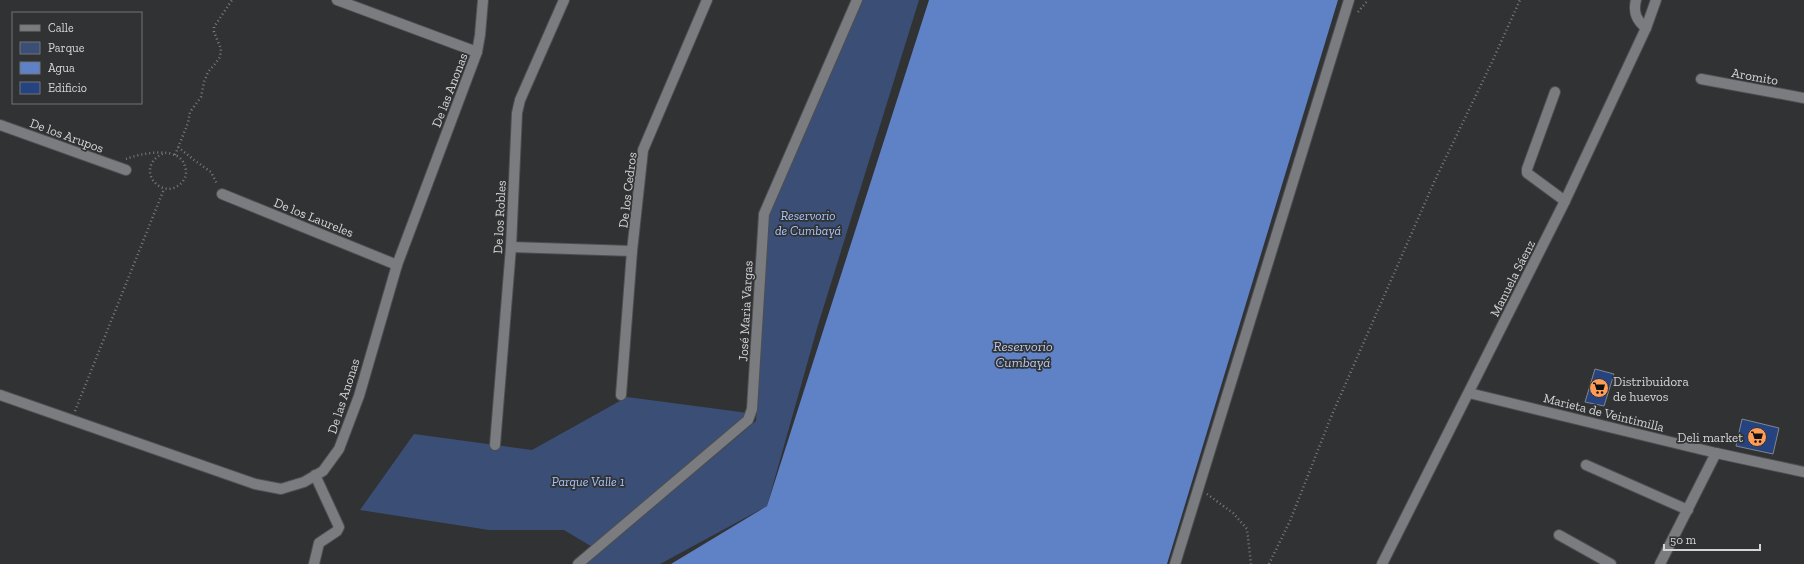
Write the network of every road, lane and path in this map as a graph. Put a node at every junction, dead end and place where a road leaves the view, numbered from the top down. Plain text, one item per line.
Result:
1 (232, 0) edge
2 (337, 0) edge
3 (482, 0) edge
4 (564, 0) edge
5 (707, 0) edge
6 (857, 0) edge
7 (1349, 0) edge
8 (1520, 0) edge
9 (1636, 0) edge
10 (1656, 0) edge
11 (1646, 28) junction
12 (477, 52) junction
13 (1701, 79) dead end
14 (1556, 92) dead end
15 (1804, 98) edge
16 (0, 124) edge
17 (178, 147) junction
18 (164, 153) junction
19 (175, 155) junction
20 (113, 165) junction
21 (126, 170) dead end
22 (164, 189) junction
23 (222, 194) joint
24 (1565, 201) junction
25 (511, 248) junction
26 (632, 251) junction
27 (396, 264) junction
28 (1469, 393) junction
29 (0, 395) edge
30 (621, 395) dead end
31 (71, 420) junction
32 (495, 445) dead end
33 (1716, 453) junction
34 (1586, 465) dead end
35 (1804, 472) edge
36 (315, 476) junction
37 (1207, 493) dead end
38 (1688, 510) junction
39 (1559, 534) dead end
40 (314, 564) edge
41 (578, 564) edge
42 (1175, 564) edge
43 (1251, 564) edge
44 (1269, 564) edge
45 (1382, 564) edge
46 (1611, 564) edge
47 (1660, 564) edge

1 - 17 path
2 - 12 street
3 - 12 street, De las Anonas
4 - 25 street, De los Robles
5 - 26 street, De los Cedros
6 - 41 street, José Maria Vargas
7 - 42 street
8 - 44 path
9 - 11 street
10 - 11 street, Manuela Sáenz
11 - 24 street, Manuela Sáenz
12 - 27 street, De las Anonas
13 - 15 street, Aromito
14 - 24 street
16 - 20 street, De los Arupos
17 - 19 path
17 - 23 path
18 - 19 path
18 - 20 path
18 - 22 path
19 - 22 path
20 - 21 street, De los Arupos
22 - 31 path
23 - 27 street, De los Laureles
24 - 28 street, Manuela Sáenz
25 - 26 street
25 - 32 street, De los Robles
26 - 30 street, De los Cedros
27 - 36 street, De las Anonas
28 - 33 street, Marieta de Veintimilla
28 - 45 street, Manuela Sáenz
29 - 31 street, De las Anonas
31 - 36 street, De las Anonas
33 - 35 street, Marieta de Veintimilla
33 - 38 street
34 - 38 street
36 - 40 street
37 - 43 path
38 - 47 street
39 - 46 street

